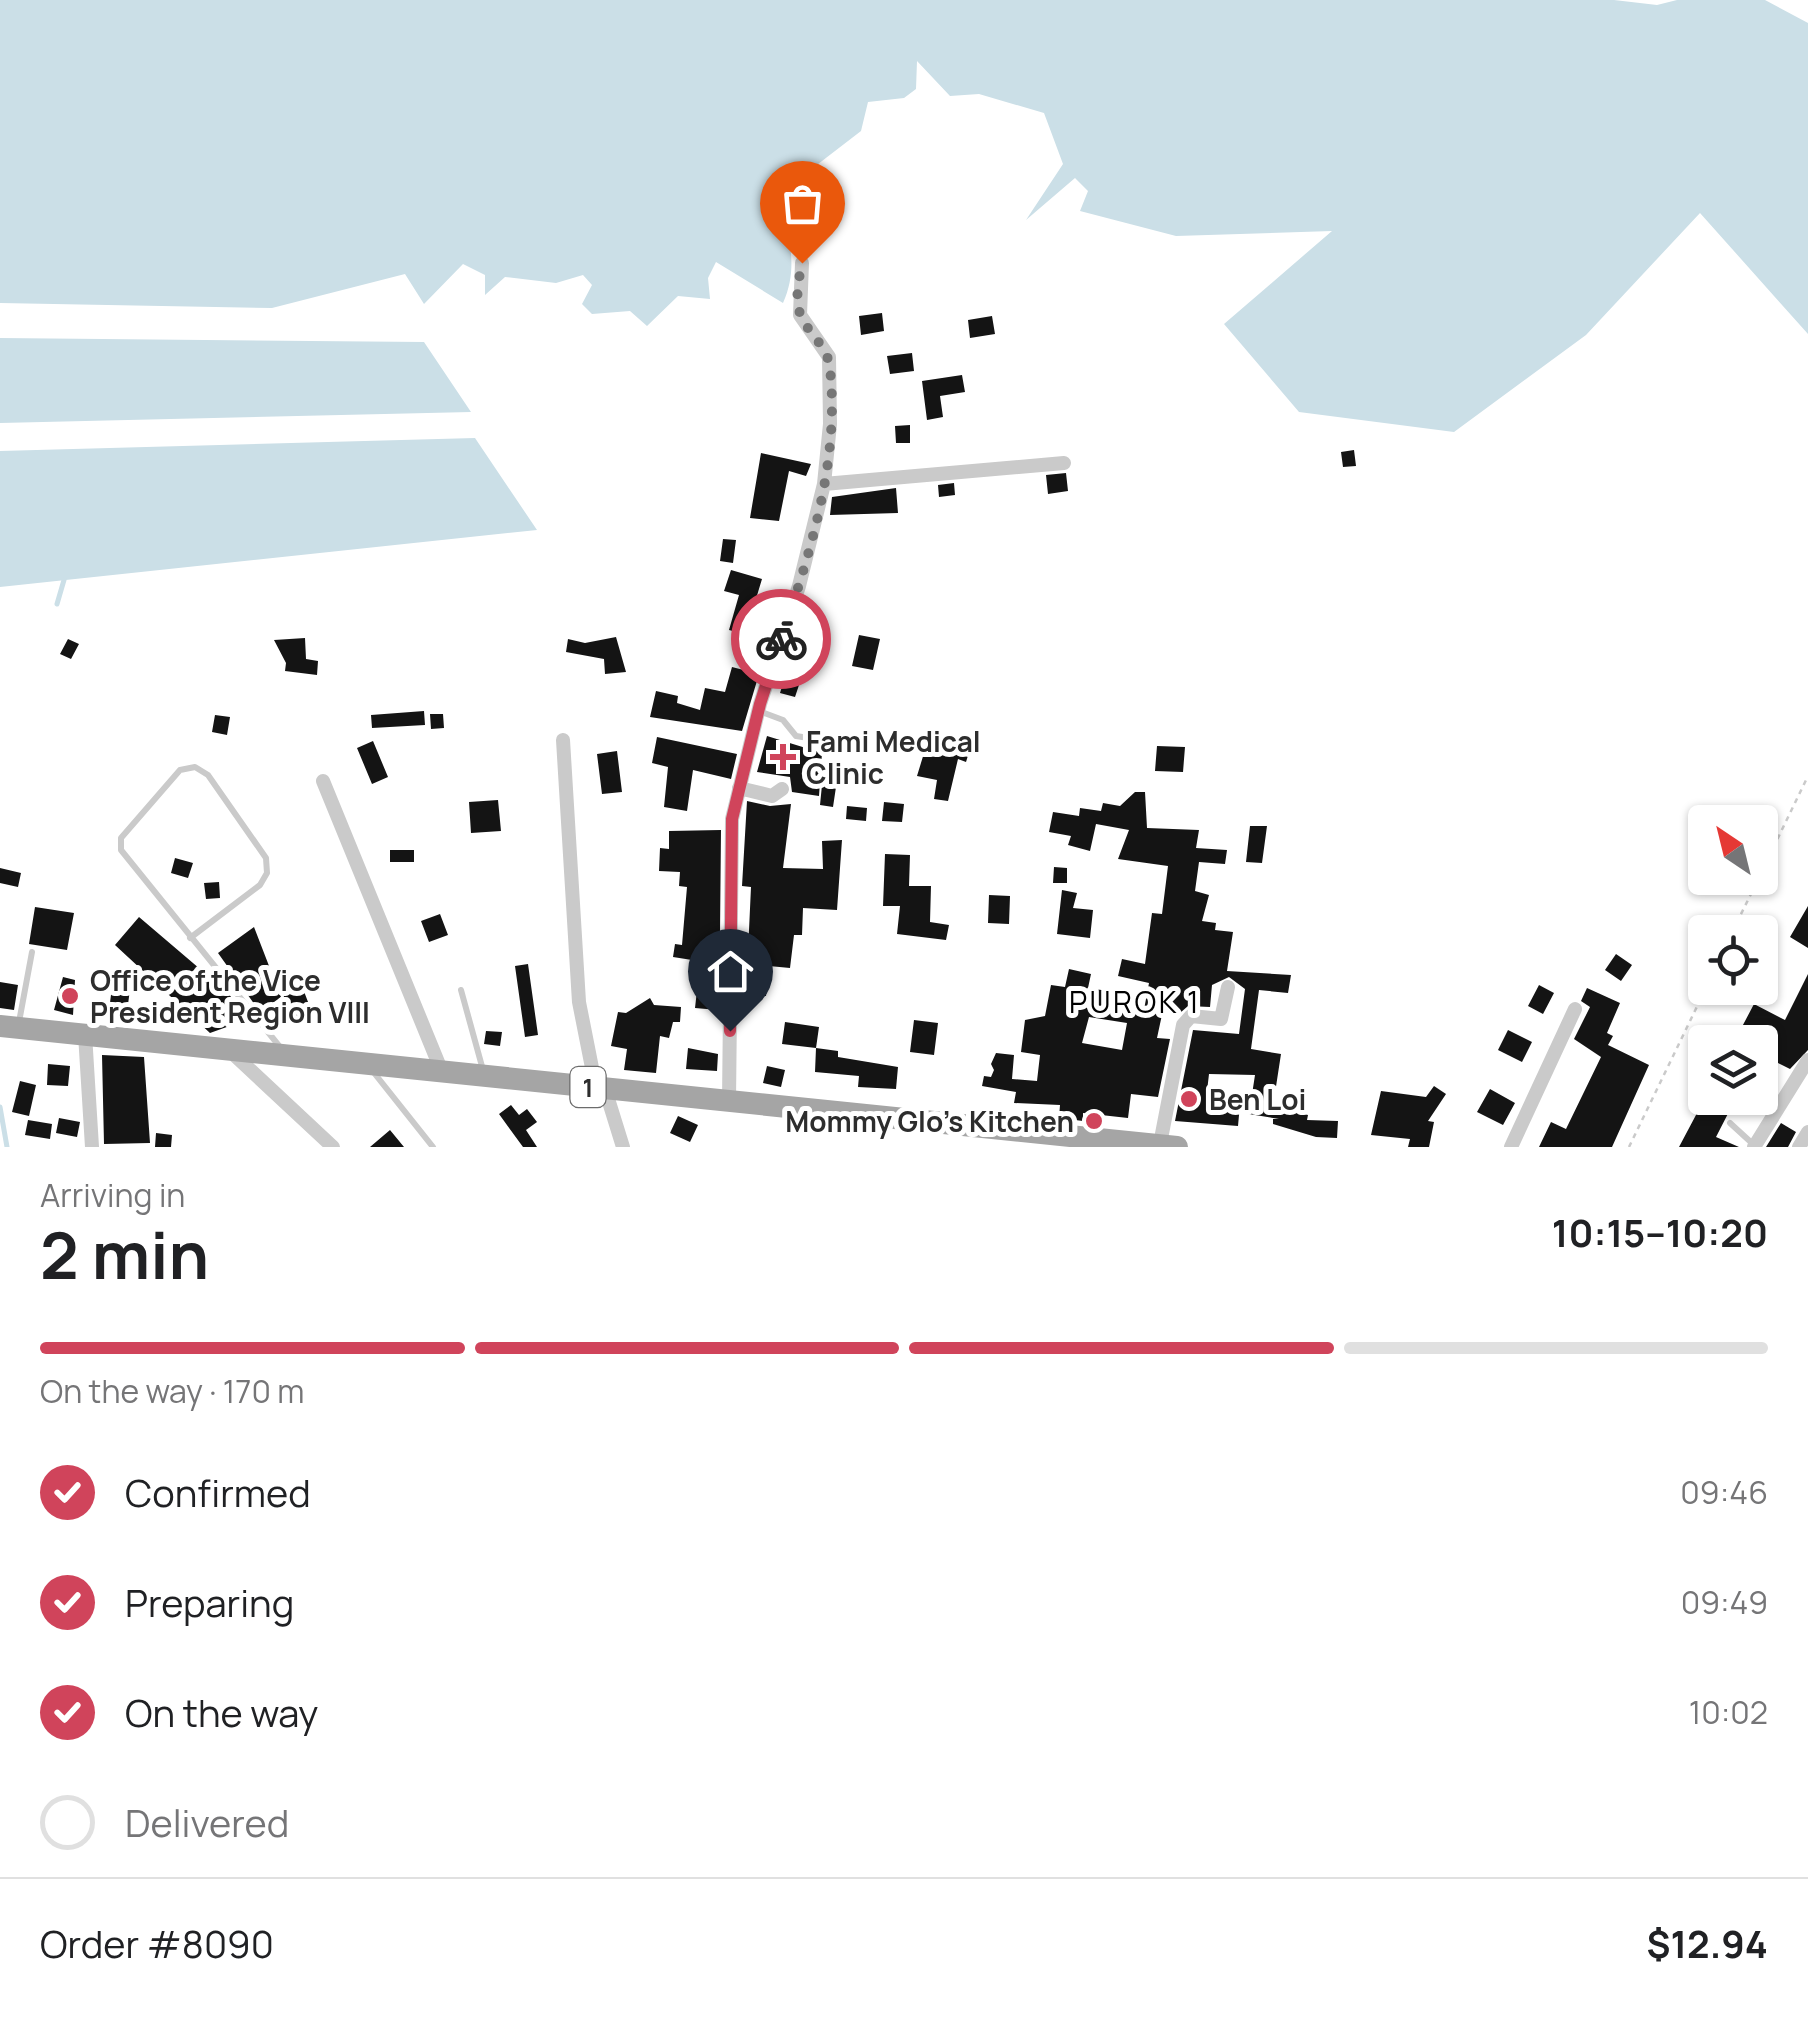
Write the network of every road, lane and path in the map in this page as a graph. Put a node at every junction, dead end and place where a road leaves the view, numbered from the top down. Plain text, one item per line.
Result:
1 (802, 263) dead end
2 (1064, 463) dead end
3 (824, 484) junction
4 (758, 711) junction
5 (563, 740) dead end
6 (859, 746) dead end
7 (1808, 776) edge
8 (323, 781) dead end
9 (740, 788) junction
10 (782, 789) dead end
11 (1778, 837) edge
12 (190, 938) junction
13 (32, 952) dead end
14 (1228, 986) dead end
15 (461, 990) dead end
16 (1698, 1005) edge
17 (1576, 1010) dead end
18 (9, 1027) edge
19 (85, 1034) junction
20 (228, 1050) junction
21 (287, 1056) junction
22 (1808, 1060) edge
23 (367, 1064) junction
24 (442, 1072) junction
25 (485, 1076) junction
26 (600, 1088) junction
27 (730, 1102) junction
28 (1730, 1123) dead end
29 (1808, 1132) edge
30 (1169, 1145) edge
31 (1755, 1146) edge
32 (92, 1147) edge
33 (333, 1147) edge
34 (433, 1147) edge
35 (623, 1147) edge
36 (1512, 1147) edge
37 (1629, 1147) edge
38 (1799, 1147) edge

1 - 3 street
2 - 3 street
3 - 4 street
4 - 6 lane
4 - 9 street
5 - 26 street
7 - 11 path
8 - 24 street
9 - 10 street
9 - 27 street
12 - 12 lane
12 - 21 lane
13 - 18 lane
14 - 30 street
15 - 25 lane
16 - 37 path
17 - 36 street
18 - 19 main road, 1
19 - 20 main road, 1
19 - 32 street
20 - 21 main road, 1
20 - 33 street
21 - 23 main road, 1
22 - 31 street
23 - 24 main road, 1
23 - 34 lane
24 - 25 main road, 1
25 - 26 main road, 1
26 - 27 main road, 1
26 - 35 street
27 - 30 main road, 1
28 - 31 lane
29 - 38 street

